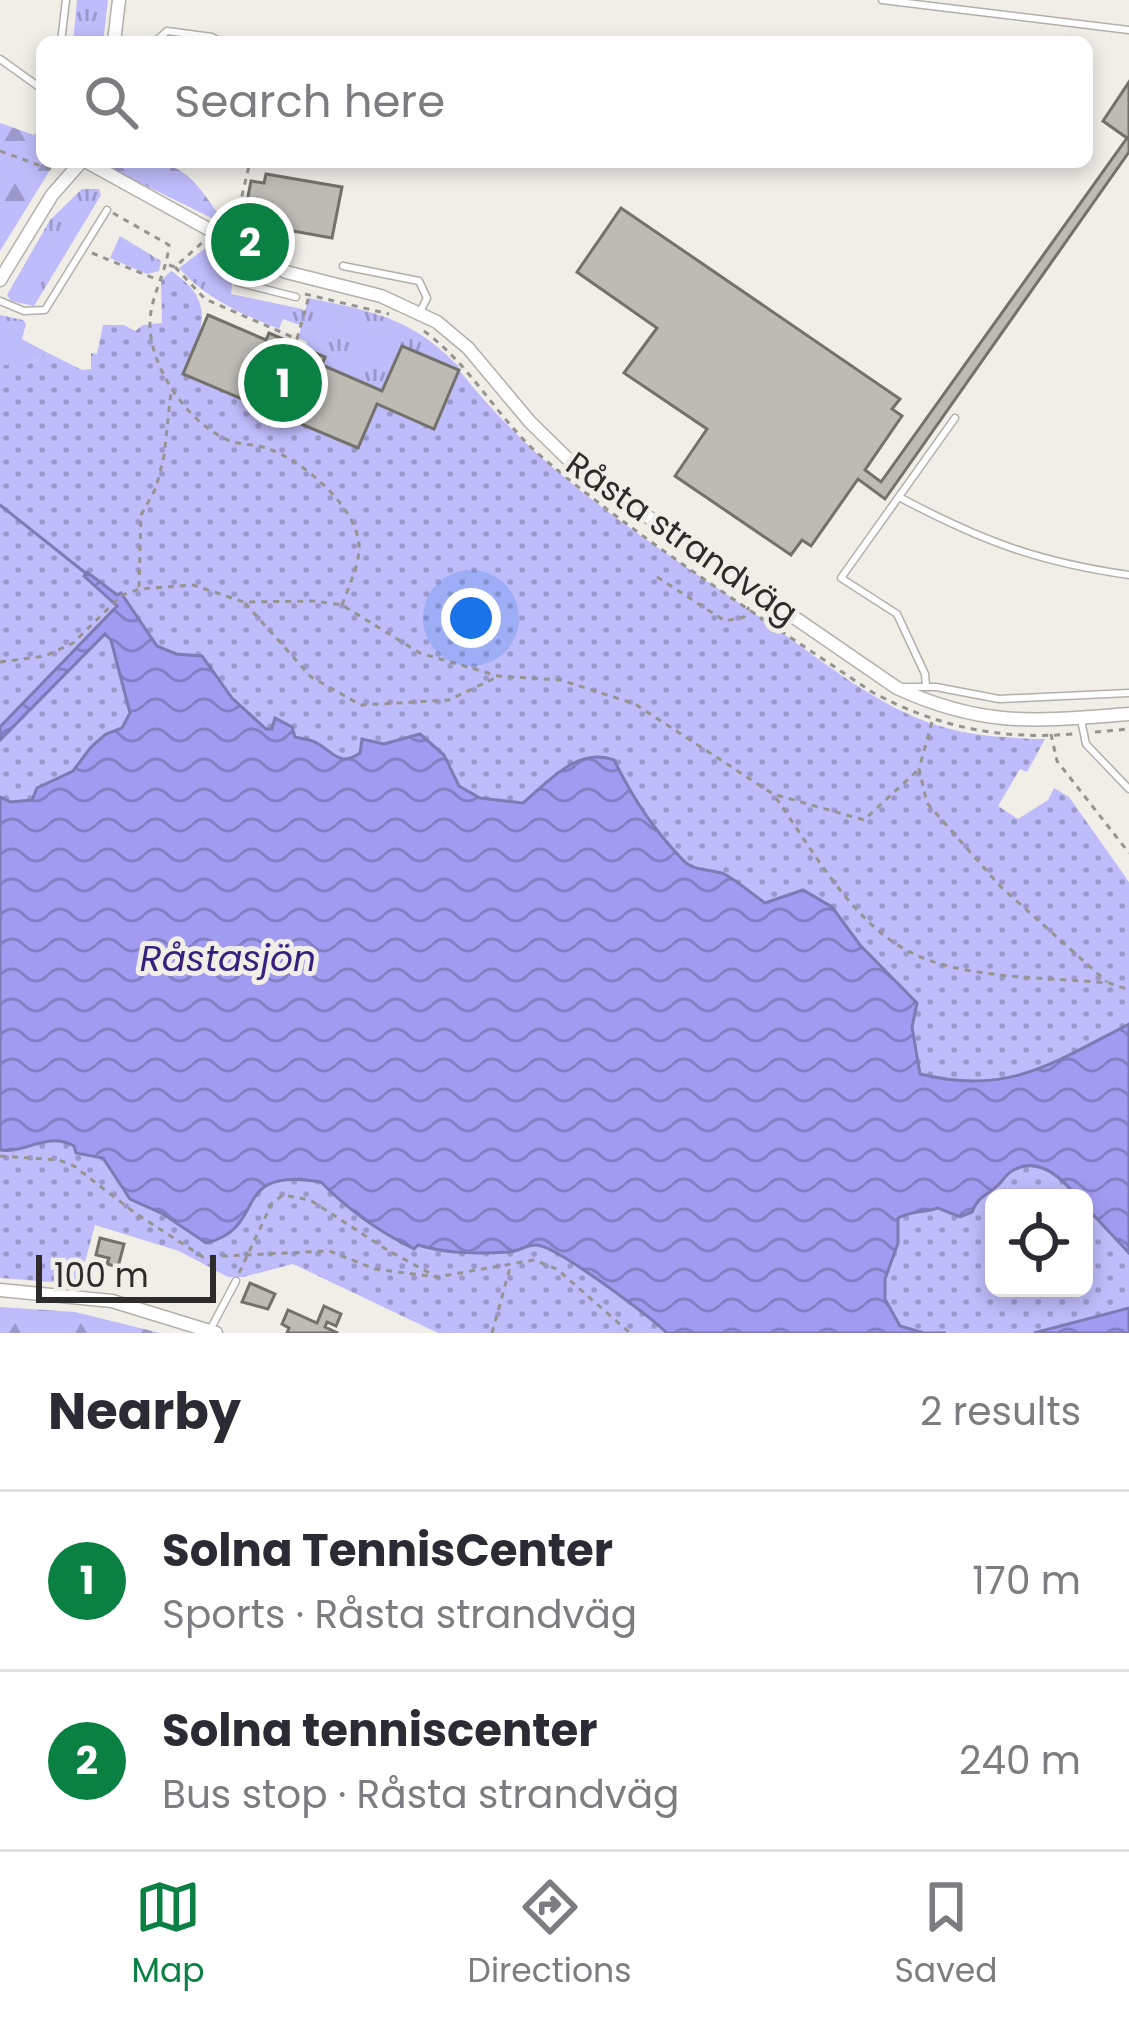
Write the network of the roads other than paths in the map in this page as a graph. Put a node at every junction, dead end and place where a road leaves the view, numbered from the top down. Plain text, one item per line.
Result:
1 (66, 0) edge
2 (119, 0) edge
3 (883, 0) edge
4 (1129, 30) edge
5 (62, 36) edge
6 (115, 36) edge
7 (162, 36) edge
8 (204, 36) edge
9 (0, 59) edge
10 (36, 85) edge
11 (78, 168) edge
12 (95, 168) edge
13 (107, 210) road end
14 (244, 250) junction
15 (344, 266) dead end
16 (0, 280) edge
17 (296, 296) dead end
18 (0, 301) edge
19 (420, 312) junction
20 (955, 418) dead end
21 (899, 497) junction
22 (1129, 575) edge
23 (926, 686) junction
24 (897, 688) junction
25 (1129, 693) edge
26 (1129, 714) edge
27 (1080, 717) junction
28 (1129, 789) edge
29 (236, 1281) road end
30 (0, 1290) edge
31 (213, 1332) edge

1 - 5 lane
2 - 6 street
3 - 4 lane
7 - 8 lane
9 - 10 lane
11 - 16 street
12 - 14 street, Råsta strandväg
13 - 18 lane
14 - 17 lane
14 - 19 street, Råsta strandväg
15 - 19 lane
19 - 24 street, Råsta strandväg
20 - 21 lane
21 - 22 lane
21 - 23 lane
23 - 24 lane
23 - 25 lane
24 - 27 street, Råsta strandväg
26 - 27 street, Råsta strandväg
27 - 28 lane
29 - 31 lane
30 - 31 street

